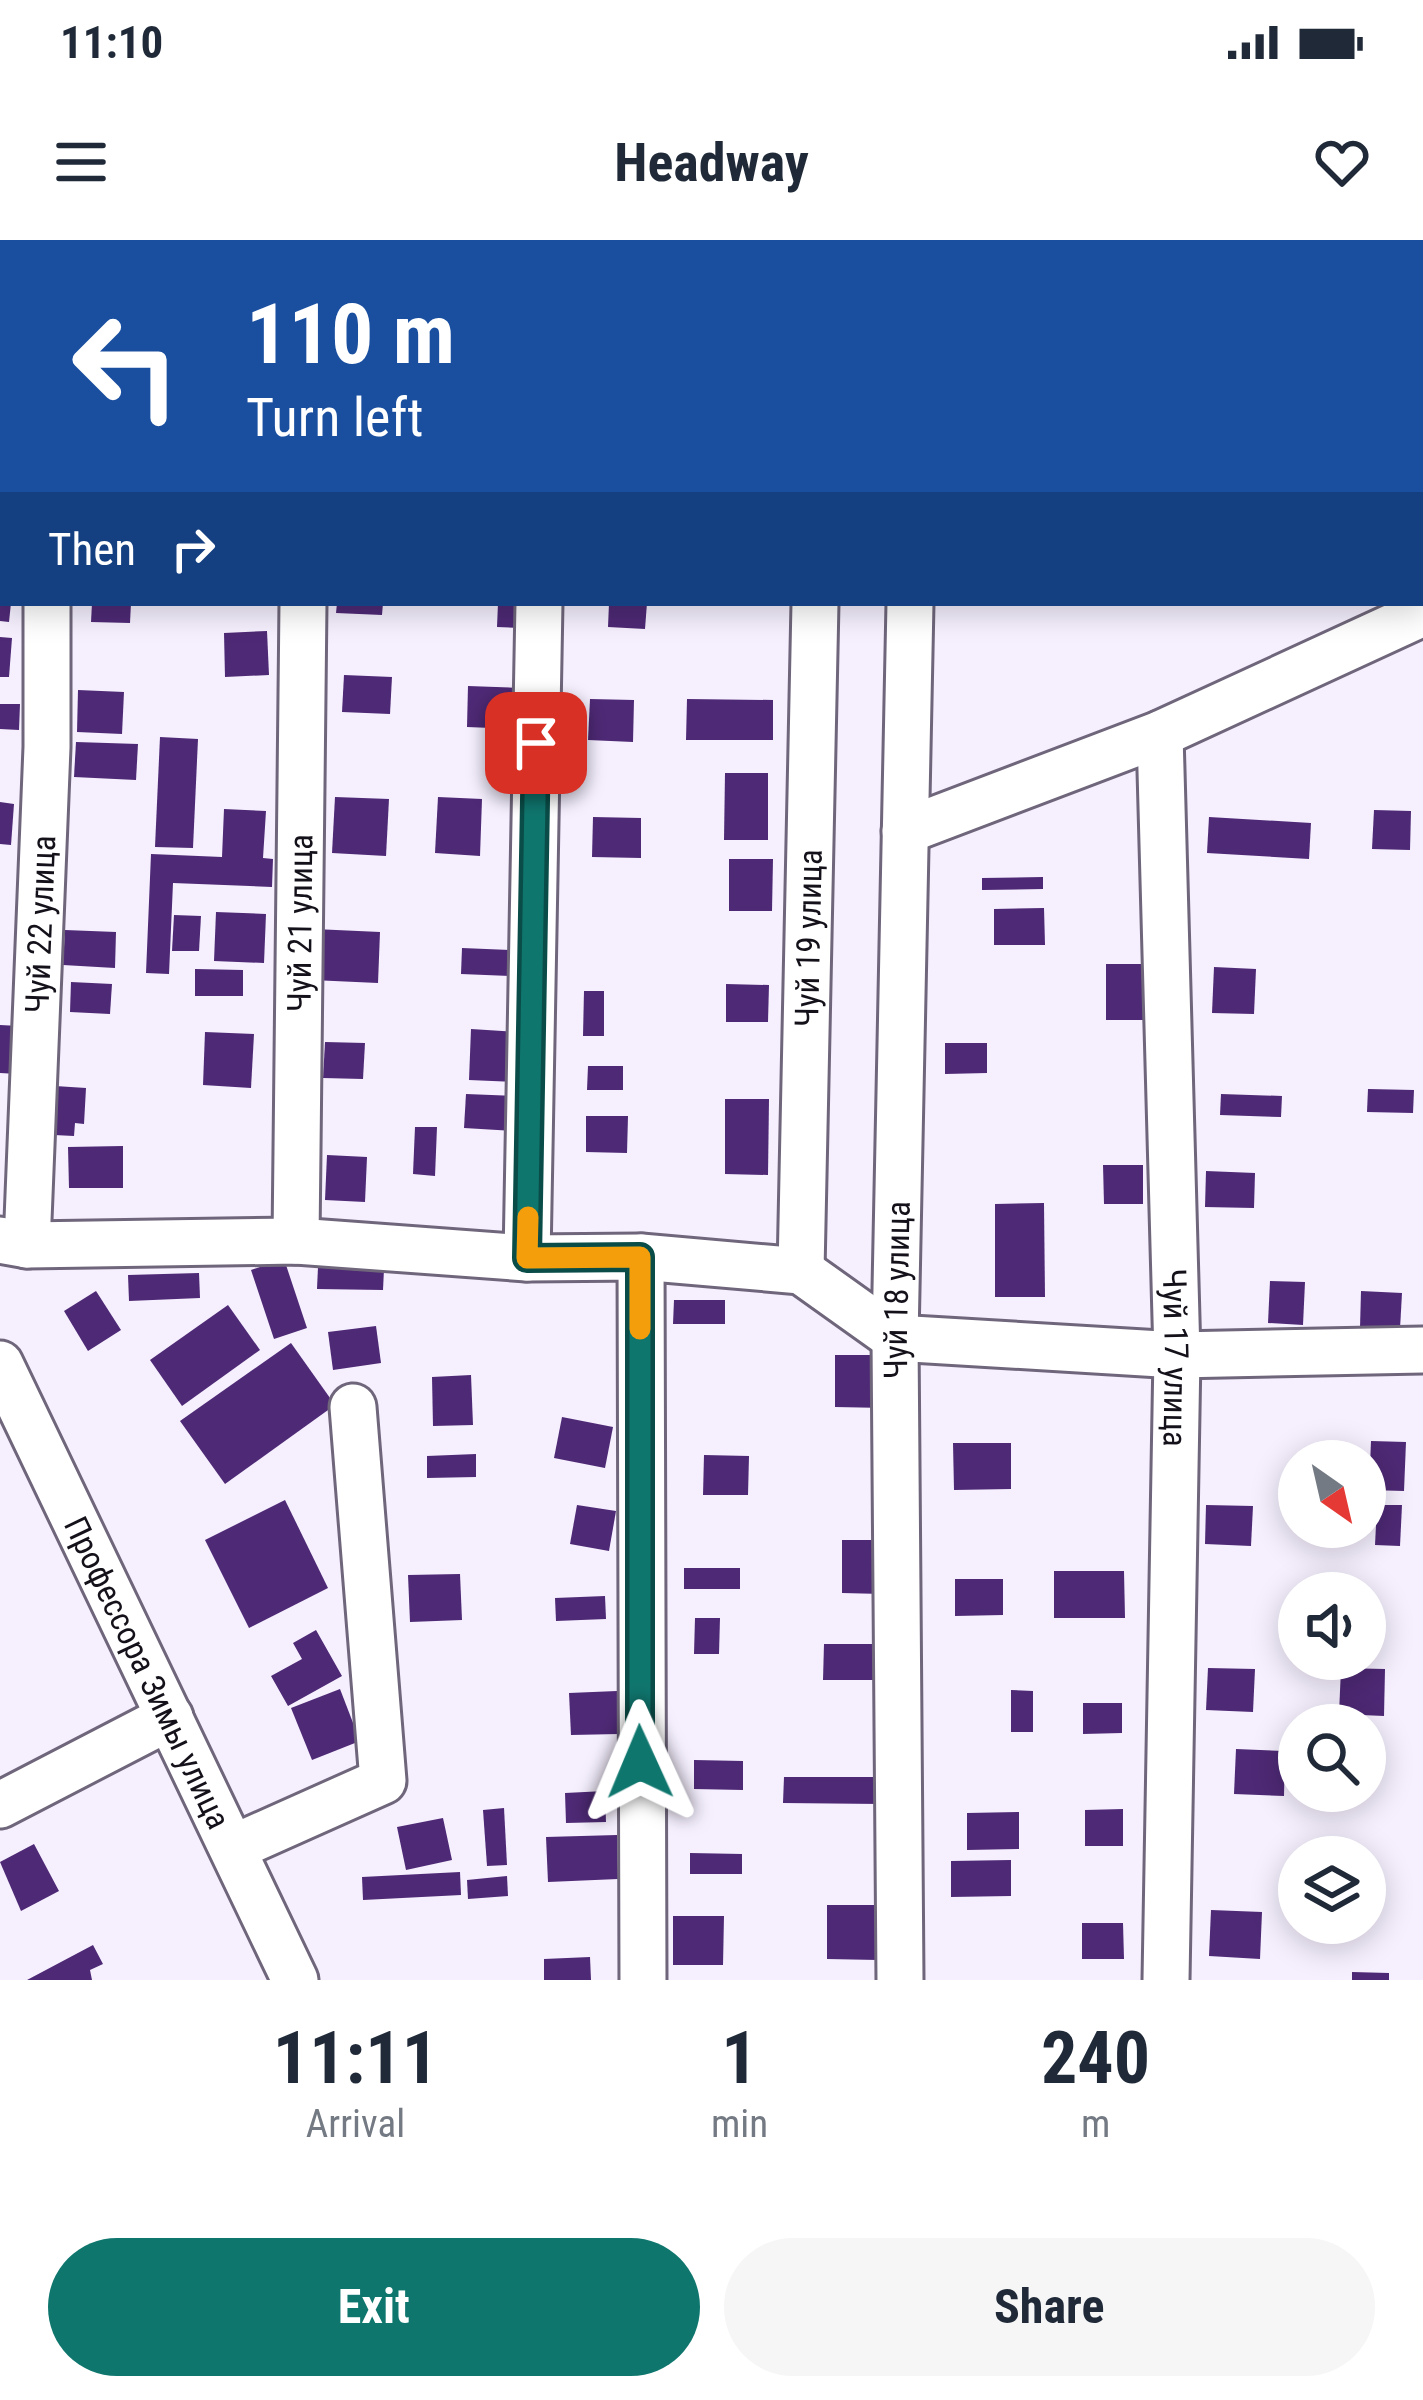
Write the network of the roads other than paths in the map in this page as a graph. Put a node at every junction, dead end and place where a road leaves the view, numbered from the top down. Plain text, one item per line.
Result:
1 (46, 606) edge
2 (303, 606) edge
3 (539, 606) edge
4 (815, 606) edge
5 (910, 606) edge
6 (1423, 613) edge
7 (1160, 734) junction
8 (905, 831) junction
9 (296, 1240) junction
10 (14, 1242) edge
11 (640, 1257) junction
12 (527, 1258) junction
13 (801, 1271) junction
14 (895, 1338) junction
15 (1423, 1350) edge
16 (1177, 1355) junction
17 (3, 1376) edge
18 (353, 1407) dead end
19 (170, 1717) junction
20 (0, 1805) edge
21 (232, 1848) junction
22 (295, 1980) edge
23 (643, 1980) edge
24 (900, 1980) edge
25 (1166, 1980) edge

1 - 10 street, Чуй 22 улица
2 - 9 street, Чуй 21 улица
3 - 12 street
4 - 13 street, Чуй 19 улица
5 - 8 street, Чуй 18 улица
6 - 7 street
7 - 8 street
7 - 16 street, Чуй 17 улица
8 - 14 street, Чуй 18 улица
9 - 10 street
9 - 12 street
11 - 12 street
11 - 13 street
11 - 23 street
13 - 14 street
14 - 16 street
14 - 24 street, Чуй 18 улица
15 - 16 street
16 - 25 street, Чуй 17 улица
17 - 19 street, Профессора Зимы улица
18 - 21 street
19 - 20 street
19 - 21 street, Профессора Зимы улица
21 - 22 street, Профессора Зимы улица

